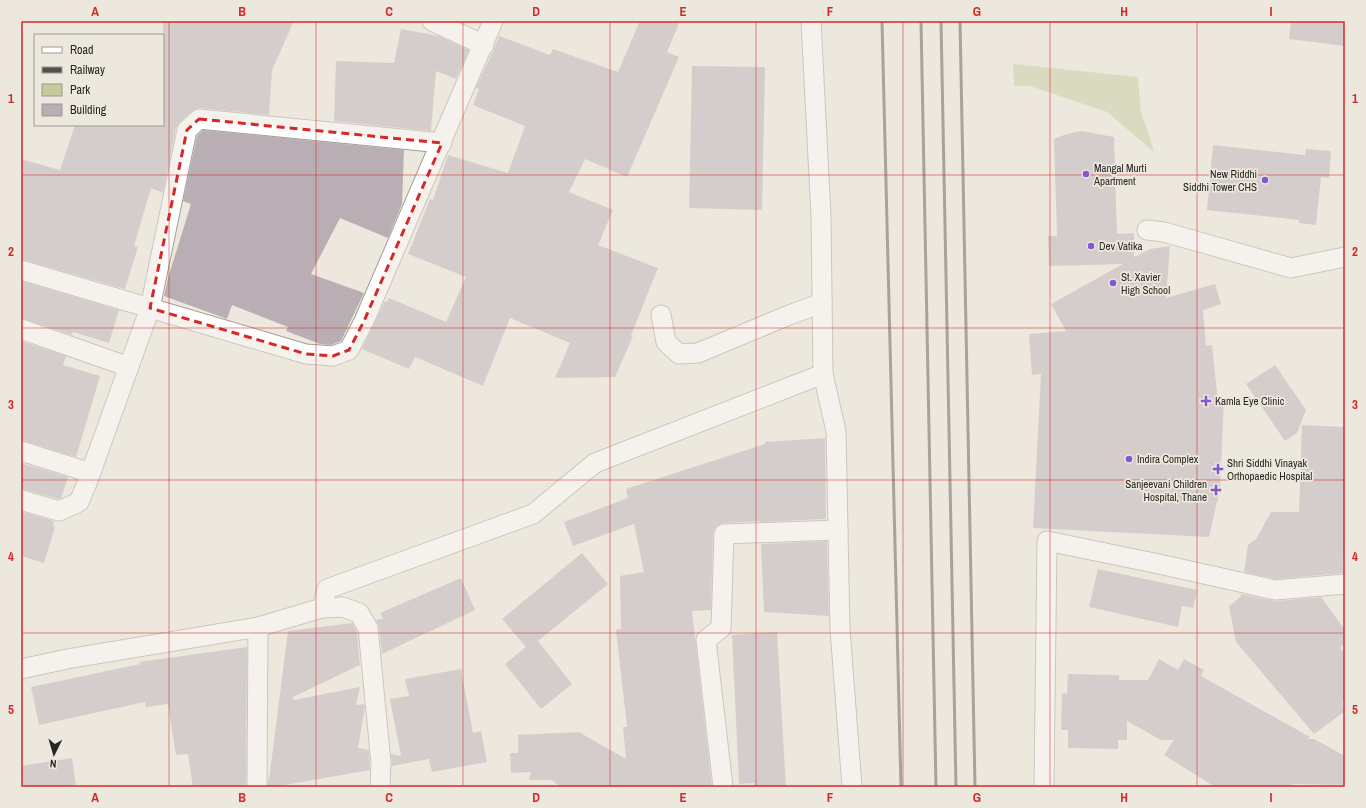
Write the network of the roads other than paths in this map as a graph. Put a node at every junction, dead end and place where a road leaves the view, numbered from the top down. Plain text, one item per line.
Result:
1 (432, 21) edge
2 (493, 21) edge
3 (811, 21) edge
4 (484, 45) junction
5 (442, 143) junction
6 (1147, 230) dead end
7 (1345, 257) edge
8 (21, 270) edge
9 (822, 303) junction
10 (150, 308) junction
11 (661, 315) dead end
12 (21, 329) edge
13 (129, 367) junction
14 (823, 374) junction
15 (21, 451) edge
16 (90, 473) junction
17 (21, 500) edge
18 (838, 530) junction
19 (1345, 584) edge
20 (322, 608) junction
21 (258, 627) junction
22 (21, 669) edge
23 (257, 787) edge
24 (380, 787) edge
25 (723, 787) edge
26 (852, 787) edge
27 (1044, 787) edge

1 - 4 street
2 - 4 street
3 - 9 street
4 - 5 street
5 - 10 street
5 - 10 street
6 - 7 street
8 - 10 street
9 - 11 street
9 - 14 street
10 - 13 street
12 - 13 street
13 - 16 street
14 - 18 street
14 - 20 street
15 - 16 street
16 - 17 street
18 - 25 street
18 - 26 street
19 - 27 street
20 - 21 street
20 - 24 street
21 - 22 street
21 - 23 street

